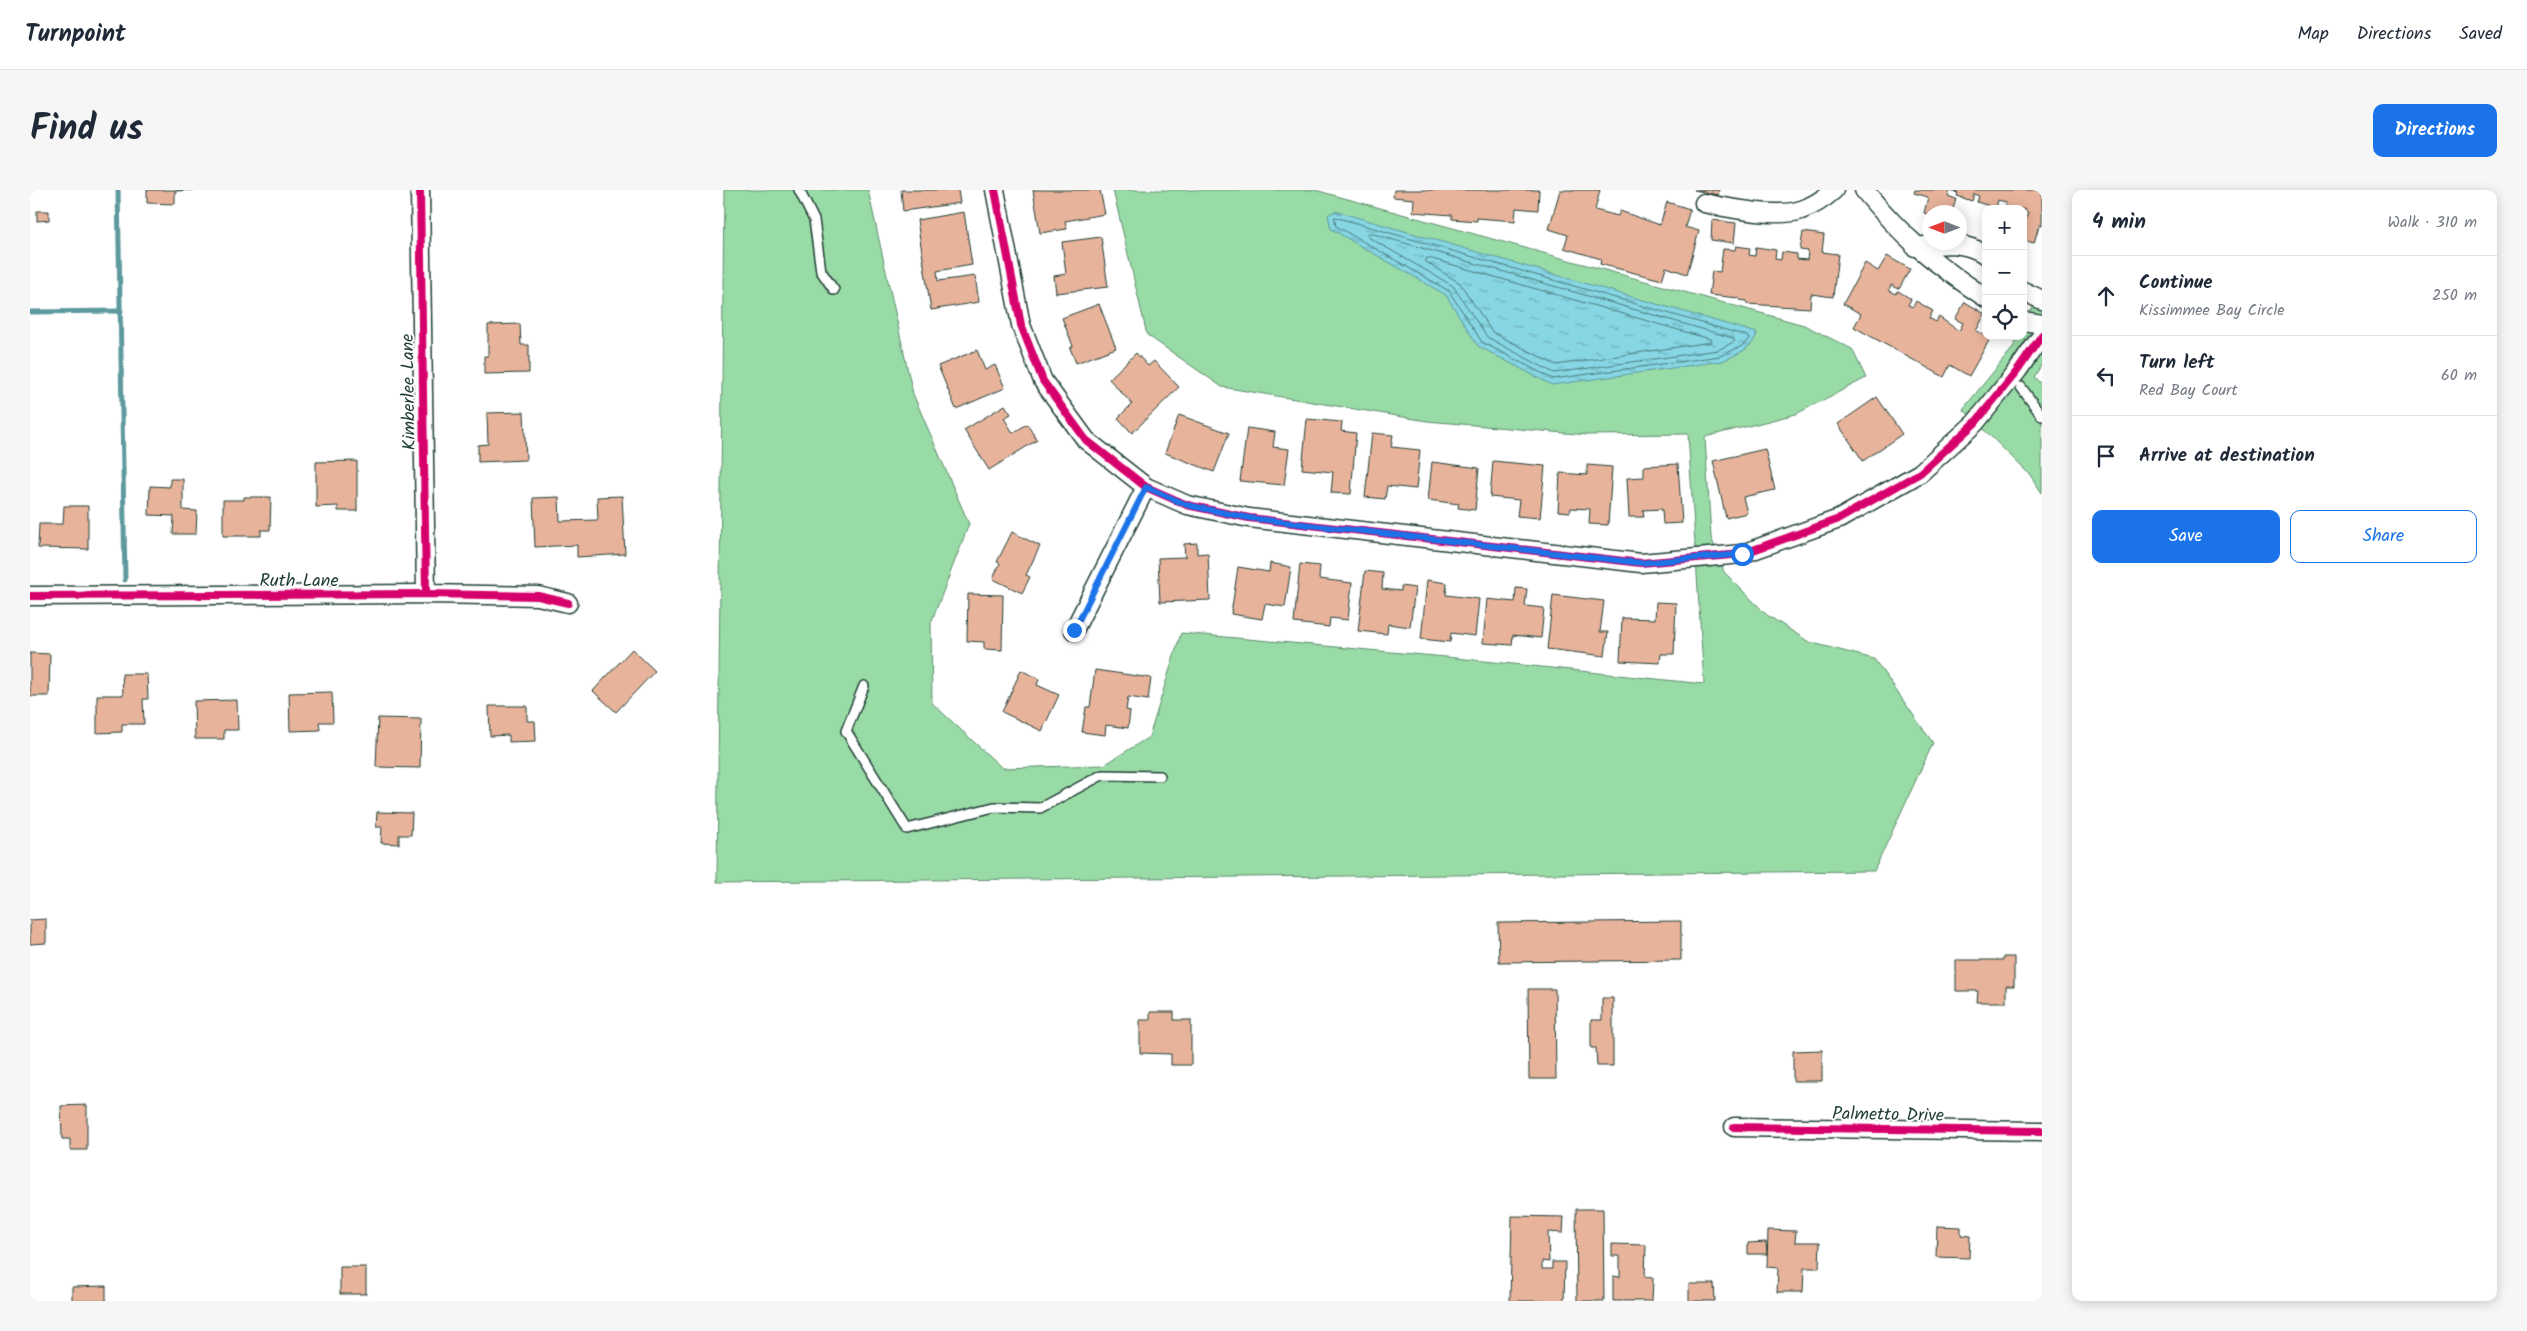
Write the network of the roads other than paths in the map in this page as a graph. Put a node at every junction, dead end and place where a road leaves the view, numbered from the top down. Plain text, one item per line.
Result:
1 (420, 190) edge
2 (799, 190) edge
3 (995, 190) edge
4 (1834, 190) edge
5 (1864, 190) edge
6 (1704, 203) dead end
7 (1915, 247) junction
8 (1982, 253) edge
9 (834, 290) dead end
10 (2027, 294) edge
11 (1982, 295) edge
12 (2042, 300) edge
13 (2027, 322) edge
14 (2042, 324) edge
15 (2042, 335) edge
16 (2021, 387) dead end
17 (2042, 416) edge
18 (1146, 487) junction
19 (426, 594) junction
20 (30, 596) edge
21 (568, 603) dead end
22 (1074, 630) dead end
23 (864, 686) dead end
24 (1160, 776) dead end
25 (1734, 1127) dead end
26 (2042, 1131) edge

1 - 19 street, Kimberlee Lane
2 - 9 lane
3 - 18 street
4 - 6 street
5 - 7 street
7 - 8 street
7 - 11 street
10 - 12 street
13 - 14 street
15 - 18 street
16 - 17 lane
18 - 22 street
19 - 20 street, Ruth Lane
19 - 21 street, Ruth Lane
23 - 24 lane
25 - 26 street, Palmetto Drive

